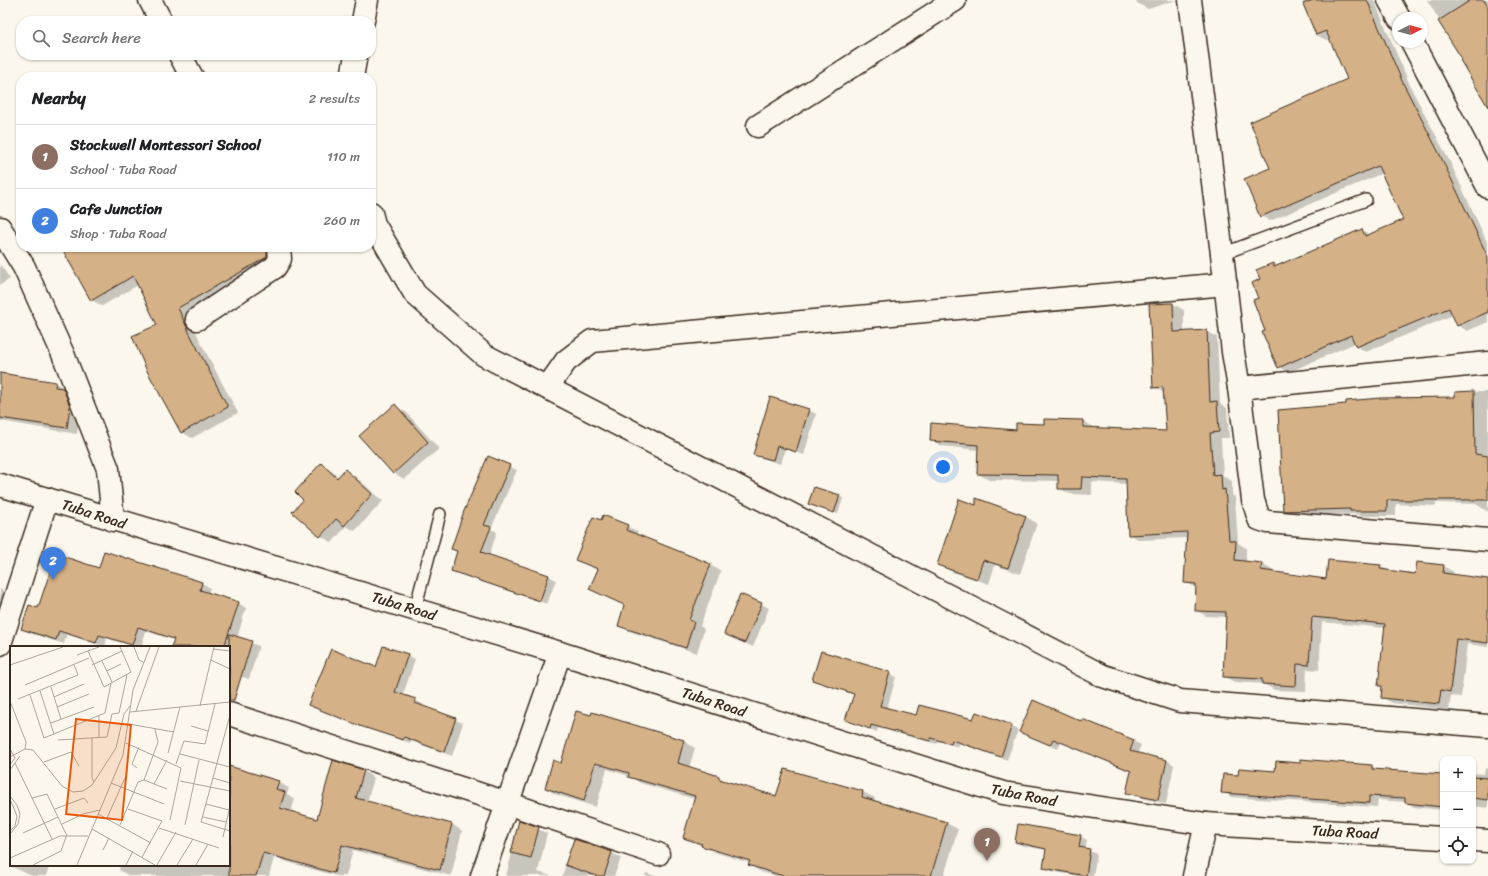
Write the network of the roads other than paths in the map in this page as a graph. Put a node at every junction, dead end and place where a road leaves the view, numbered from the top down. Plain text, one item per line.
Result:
1 (150, 0) edge
2 (367, 0) edge
3 (955, 0) edge
4 (1190, 0) edge
5 (1389, 0) edge
6 (1396, 12) edge
7 (158, 16) edge
8 (364, 16) edge
9 (1415, 48) edge
10 (183, 60) edge
11 (355, 60) edge
12 (189, 72) edge
13 (353, 72) edge
14 (758, 126) dead end
15 (1488, 187) edge
16 (1366, 200) dead end
17 (376, 227) edge
18 (0, 228) edge
19 (279, 252) edge
20 (1222, 254) junction
21 (1226, 284) junction
22 (197, 319) dead end
23 (1488, 363) edge
24 (547, 388) junction
25 (1239, 388) junction
26 (0, 485) edge
27 (47, 499) junction
28 (440, 514) dead end
29 (113, 520) junction
30 (1488, 540) edge
31 (415, 609) junction
32 (6, 644) edge
33 (560, 653) junction
34 (230, 714) edge
35 (1488, 726) edge
36 (507, 803) junction
37 (1206, 824) junction
38 (1440, 838) edge
39 (1476, 840) edge
40 (1488, 841) edge
41 (658, 854) dead end
42 (482, 876) edge
43 (1194, 876) edge

1 - 7 street
2 - 8 street
3 - 14 street
4 - 20 street
5 - 6 street
9 - 15 street
10 - 12 street
11 - 13 street
16 - 20 lane
17 - 24 street
18 - 29 street
19 - 22 street
20 - 21 street
21 - 24 street
21 - 25 street
23 - 25 street
24 - 35 street
25 - 30 street
26 - 27 street, Tuba Road
27 - 29 street, Tuba Road
27 - 32 street
28 - 31 lane
29 - 31 street, Tuba Road
31 - 33 street, Tuba Road
33 - 36 street
33 - 37 street, Tuba Road
34 - 36 street
36 - 41 street
36 - 42 street
37 - 38 street, Tuba Road
37 - 43 street
39 - 40 street

